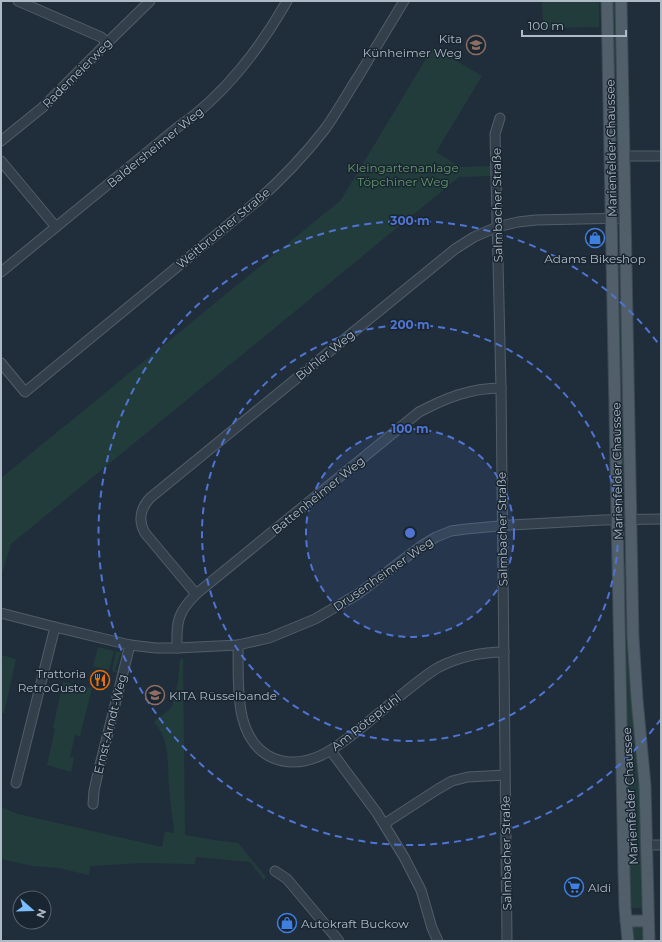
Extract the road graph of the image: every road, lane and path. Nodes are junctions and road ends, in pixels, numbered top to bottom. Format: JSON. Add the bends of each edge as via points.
{"nodes":[{"id":1,"x":18,"y":1,"type":"edge"},
{"id":2,"x":150,"y":1,"type":"edge"},
{"id":3,"x":287,"y":1,"type":"edge"},
{"id":4,"x":404,"y":1,"type":"edge"},
{"id":5,"x":607,"y":1,"type":"edge"},
{"id":6,"x":621,"y":1,"type":"edge"},
{"id":7,"x":107,"y":43,"type":"junction"},
{"id":8,"x":500,"y":118,"type":"dead end"},
{"id":9,"x":1,"y":141,"type":"edge"},
{"id":10,"x":624,"y":156,"type":"junction"},
{"id":11,"x":661,"y":156,"type":"edge"},
{"id":12,"x":1,"y":161,"type":"edge"},
{"id":13,"x":625,"y":218,"type":"junction"},
{"id":14,"x":611,"y":219,"type":"junction"},
{"id":15,"x":497,"y":227,"type":"junction"},
{"id":16,"x":56,"y":228,"type":"junction"},
{"id":17,"x":1,"y":272,"type":"edge"},
{"id":18,"x":1,"y":363,"type":"edge"},
{"id":19,"x":501,"y":388,"type":"junction"},
{"id":20,"x":631,"y":519,"type":"junction"},
{"id":21,"x":661,"y":519,"type":"edge"},
{"id":22,"x":616,"y":520,"type":"junction"},
{"id":23,"x":502,"y":526,"type":"junction"},
{"id":24,"x":196,"y":594,"type":"junction"},
{"id":25,"x":1,"y":613,"type":"edge"},
{"id":26,"x":54,"y":627,"type":"junction"},
{"id":27,"x":130,"y":645,"type":"junction"},
{"id":28,"x":238,"y":645,"type":"junction"},
{"id":29,"x":177,"y":648,"type":"junction"},
{"id":30,"x":504,"y":652,"type":"junction"},
{"id":31,"x":331,"y":751,"type":"junction"},
{"id":32,"x":505,"y":775,"type":"junction"},
{"id":33,"x":16,"y":783,"type":"dead end"},
{"id":34,"x":93,"y":804,"type":"dead end"},
{"id":35,"x":384,"y":824,"type":"junction"},
{"id":36,"x":647,"y":845,"type":"junction"},
{"id":37,"x":661,"y":845,"type":"edge"},
{"id":38,"x":275,"y":871,"type":"dead end"},
{"id":39,"x":648,"y":921,"type":"junction"},
{"id":40,"x":626,"y":922,"type":"junction"},
{"id":41,"x":339,"y":941,"type":"edge"},
{"id":42,"x":438,"y":941,"type":"edge"},
{"id":43,"x":507,"y":941,"type":"edge"},
{"id":44,"x":628,"y":941,"type":"edge"},
{"id":45,"x":649,"y":941,"type":"edge"}],
"edges":[{"from":1,"to":7,"type":"street","via":[[100,37]]},
{"from":2,"to":7,"type":"street","name":"Rademeierweg"},
{"from":3,"to":16,"type":"street","name":"Baldersheimer Weg","via":[[278,18],[242,68],[214,97],[187,122]]},
{"from":4,"to":18,"type":"street","name":"Weitbrucher Straße","via":[[326,127],[274,186],[25,392]]},
{"from":5,"to":14,"type":"main road","name":"Marienfelder Chaussee"},
{"from":6,"to":10,"type":"main road","name":"Marienfelder Chaussee"},
{"from":7,"to":9,"type":"street","name":"Rademeierweg","via":[[43,107]]},
{"from":8,"to":15,"type":"street","name":"Salmbacher Straße","via":[[496,134]]},
{"from":10,"to":11,"type":"street"},
{"from":10,"to":13,"type":"main road","name":"Marienfelder Chaussee"},
{"from":12,"to":16,"type":"street"},
{"from":13,"to":14,"type":"street","name":"Bühler Weg"},
{"from":13,"to":20,"type":"main road","name":"Marienfelder Chaussee"},
{"from":14,"to":15,"type":"street","name":"Bühler Weg","via":[[536,220]]},
{"from":14,"to":22,"type":"main road","name":"Marienfelder Chaussee"},
{"from":15,"to":19,"type":"street","name":"Salmbacher Straße"},
{"from":15,"to":24,"type":"street","name":"Bühler Weg","via":[[455,249],[150,498],[140,517],[141,525]]},
{"from":16,"to":17,"type":"street","name":"Baldersheimer Weg"},
{"from":19,"to":23,"type":"street","name":"Salmbacher Straße"},
{"from":19,"to":24,"type":"street","name":"Battenheimer Weg","via":[[478,390],[446,398],[419,412]]},
{"from":20,"to":21,"type":"street","name":"Drusenheimer Weg"},
{"from":20,"to":22,"type":"street","name":"Drusenheimer Weg"},
{"from":20,"to":36,"type":"main road","name":"Marienfelder Chaussee","via":[[634,644],[644,764]]},
{"from":22,"to":23,"type":"street","name":"Drusenheimer Weg"},
{"from":22,"to":40,"type":"main road","name":"Marienfelder Chaussee"},
{"from":23,"to":28,"type":"street","name":"Drusenheimer Weg","via":[[466,528],[436,537],[358,594],[315,619],[269,638]]},
{"from":23,"to":30,"type":"street","name":"Salmbacher Straße"},
{"from":24,"to":29,"type":"street","name":"Battenheimer Weg","via":[[180,614]]},
{"from":25,"to":26,"type":"street","name":"Drusenheimer Weg"},
{"from":26,"to":27,"type":"street","name":"Drusenheimer Weg"},
{"from":26,"to":33,"type":"street"},
{"from":27,"to":29,"type":"street","name":"Drusenheimer Weg"},
{"from":27,"to":34,"type":"street","name":"Ernst-Arndt-Weg","via":[[97,777]]},
{"from":28,"to":29,"type":"street","name":"Drusenheimer Weg"},
{"from":28,"to":31,"type":"street","name":"Am Rötepfuhl","via":[[240,707],[246,727],[257,746],[272,757],[290,762],[303,762]]},
{"from":30,"to":31,"type":"street","name":"Am Rötepfuhl","via":[[476,654],[439,667]]},
{"from":30,"to":32,"type":"street","name":"Salmbacher Straße"},
{"from":31,"to":35,"type":"street"},
{"from":32,"to":35,"type":"street","via":[[468,777],[452,781]]},
{"from":32,"to":43,"type":"street","name":"Salmbacher Straße"},
{"from":35,"to":42,"type":"street","via":[[418,885]]},
{"from":36,"to":37,"type":"street"},
{"from":36,"to":39,"type":"main road","name":"Marienfelder Chaussee"},
{"from":38,"to":41,"type":"street","via":[[287,879]]},
{"from":39,"to":40,"type":"main road"},
{"from":39,"to":45,"type":"main road","name":"Marienfelder Chaussee"},
{"from":40,"to":44,"type":"main road","name":"Marienfelder Chaussee"}]}
